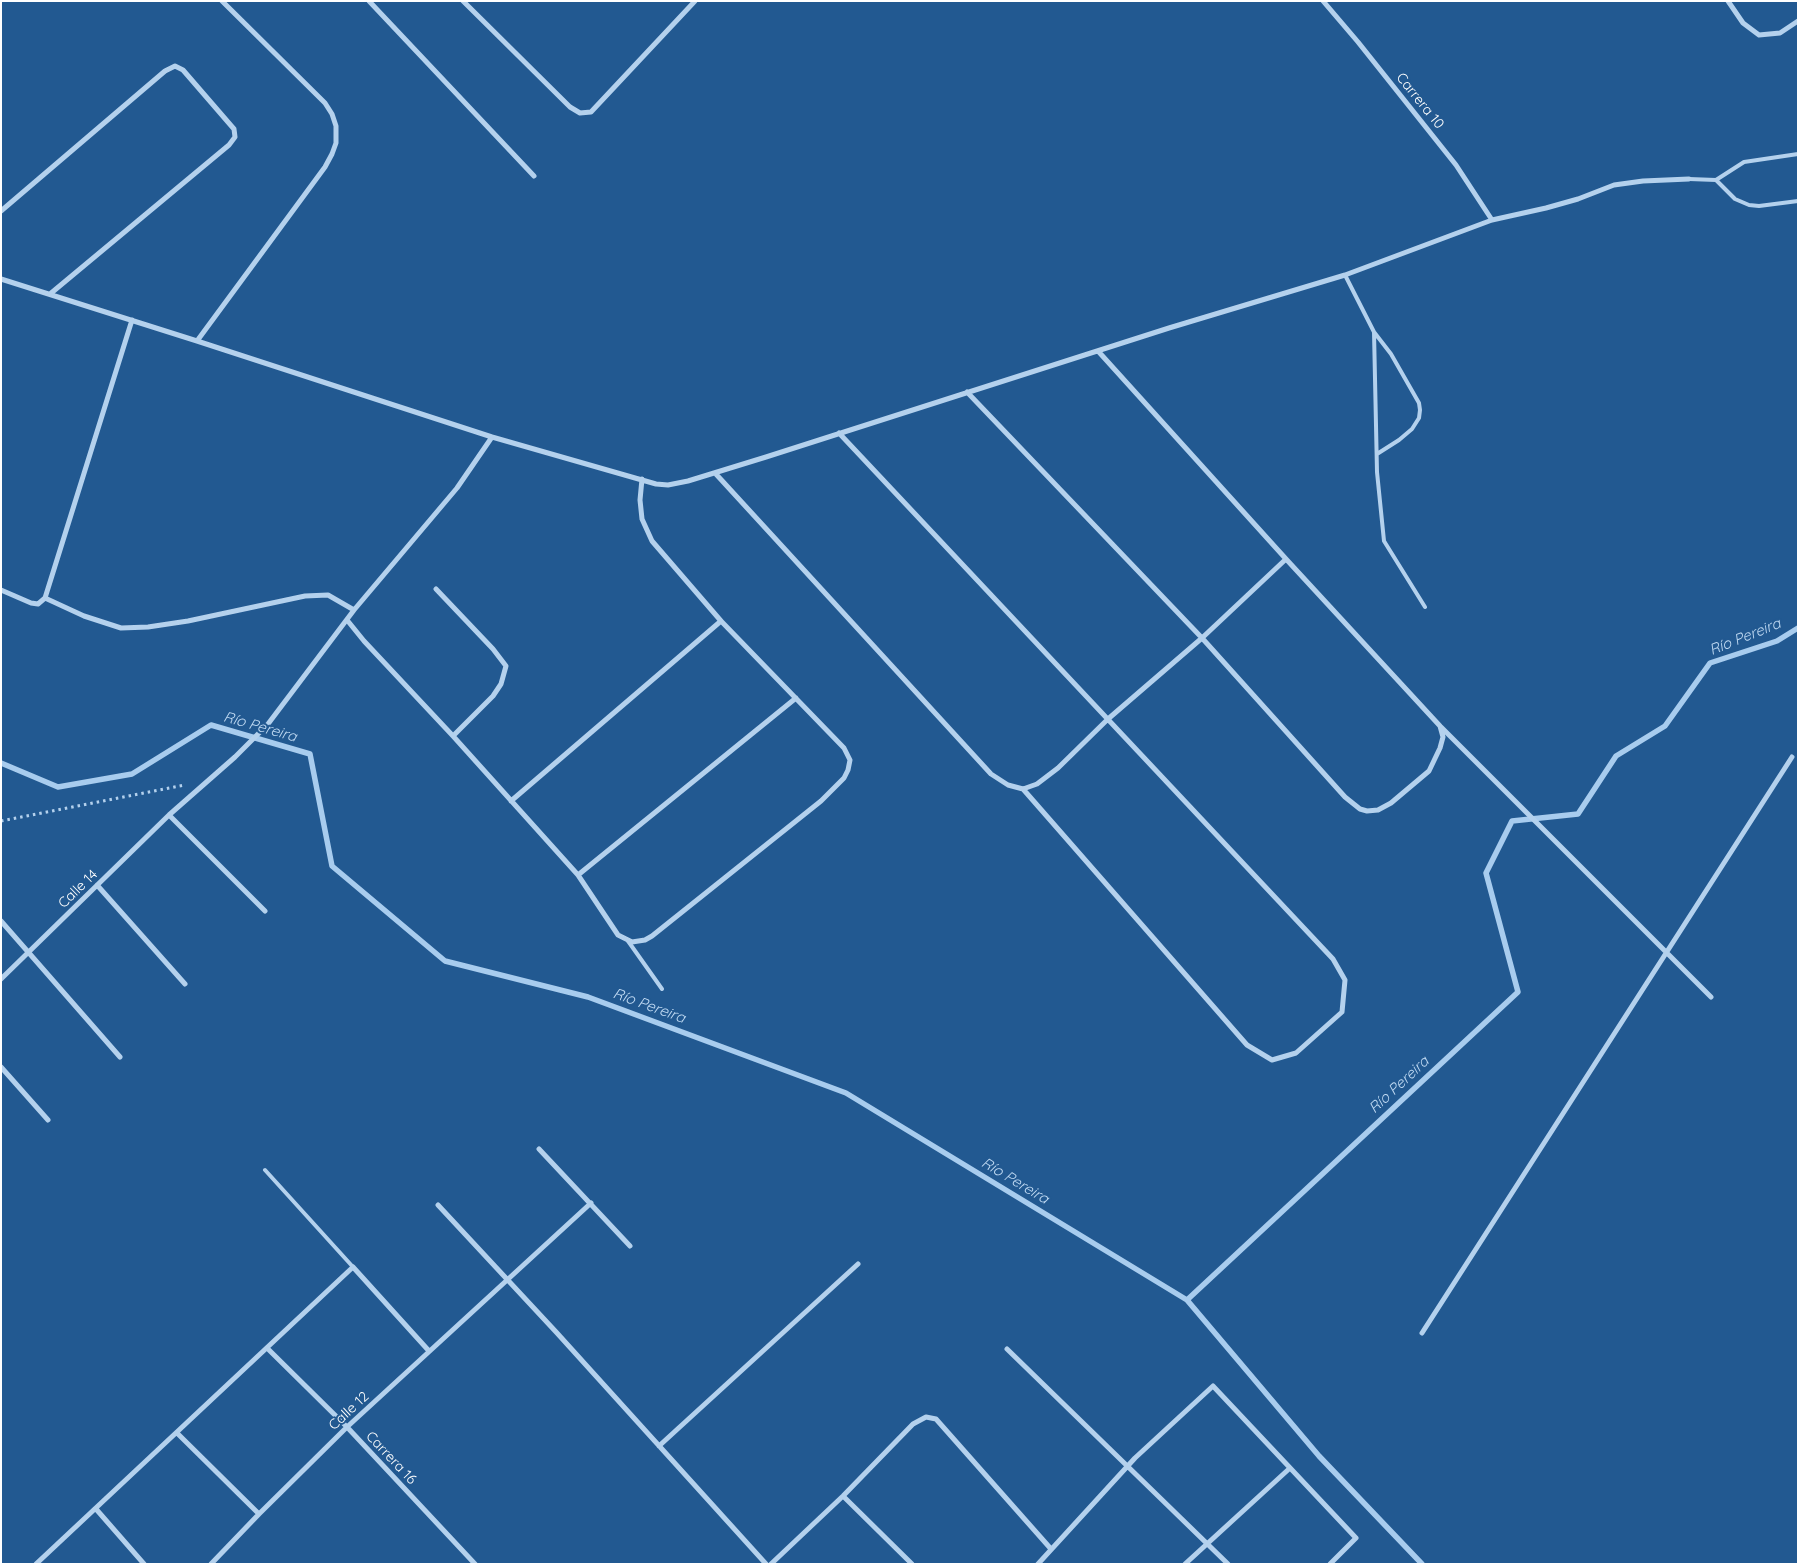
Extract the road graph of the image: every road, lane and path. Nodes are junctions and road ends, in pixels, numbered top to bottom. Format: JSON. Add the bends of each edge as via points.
{"nodes":[{"id":1,"x":222,"y":1,"type":"edge"},
{"id":2,"x":369,"y":1,"type":"edge"},
{"id":3,"x":463,"y":1,"type":"edge"},
{"id":4,"x":695,"y":1,"type":"edge"},
{"id":5,"x":1323,"y":1,"type":"edge"},
{"id":6,"x":1728,"y":1,"type":"edge"},
{"id":7,"x":1798,"y":21,"type":"edge"},
{"id":8,"x":1798,"y":154,"type":"edge"},
{"id":9,"x":534,"y":176,"type":"dead end"},
{"id":10,"x":1688,"y":179,"type":"joint"},
{"id":11,"x":1716,"y":180,"type":"junction"},
{"id":12,"x":1798,"y":201,"type":"edge"},
{"id":13,"x":1,"y":211,"type":"edge"},
{"id":14,"x":1492,"y":220,"type":"junction"},
{"id":15,"x":1345,"y":275,"type":"junction"},
{"id":16,"x":1,"y":280,"type":"edge"},
{"id":17,"x":50,"y":294,"type":"junction"},
{"id":18,"x":132,"y":320,"type":"junction"},
{"id":19,"x":1374,"y":332,"type":"junction"},
{"id":20,"x":197,"y":341,"type":"junction"},
{"id":21,"x":1098,"y":351,"type":"junction"},
{"id":22,"x":967,"y":392,"type":"junction"},
{"id":23,"x":839,"y":433,"type":"junction"},
{"id":24,"x":492,"y":438,"type":"junction"},
{"id":25,"x":1377,"y":454,"type":"junction"},
{"id":26,"x":715,"y":473,"type":"junction"},
{"id":27,"x":642,"y":479,"type":"junction"},
{"id":28,"x":1286,"y":559,"type":"junction"},
{"id":29,"x":436,"y":589,"type":"dead end"},
{"id":30,"x":1,"y":590,"type":"edge"},
{"id":31,"x":45,"y":598,"type":"junction"},
{"id":32,"x":1424,"y":607,"type":"dead end"},
{"id":33,"x":354,"y":610,"type":"junction"},
{"id":34,"x":346,"y":620,"type":"junction"},
{"id":35,"x":721,"y":621,"type":"junction"},
{"id":36,"x":1202,"y":638,"type":"junction"},
{"id":37,"x":796,"y":698,"type":"junction"},
{"id":38,"x":1108,"y":719,"type":"junction"},
{"id":39,"x":1440,"y":726,"type":"junction"},
{"id":40,"x":453,"y":736,"type":"junction"},
{"id":41,"x":1792,"y":757,"type":"dead end"},
{"id":42,"x":208,"y":781,"type":"junction"},
{"id":43,"x":1023,"y":789,"type":"junction"},
{"id":44,"x":511,"y":801,"type":"junction"},
{"id":45,"x":170,"y":815,"type":"junction"},
{"id":46,"x":1,"y":821,"type":"edge"},
{"id":47,"x":578,"y":875,"type":"junction"},
{"id":48,"x":97,"y":885,"type":"junction"},
{"id":49,"x":265,"y":911,"type":"dead end"},
{"id":50,"x":1,"y":920,"type":"edge"},
{"id":51,"x":628,"y":941,"type":"junction"},
{"id":52,"x":29,"y":952,"type":"junction"},
{"id":53,"x":1667,"y":953,"type":"junction"},
{"id":54,"x":1,"y":979,"type":"edge"},
{"id":55,"x":185,"y":984,"type":"dead end"},
{"id":56,"x":662,"y":989,"type":"dead end"},
{"id":57,"x":1711,"y":997,"type":"dead end"},
{"id":58,"x":120,"y":1057,"type":"dead end"},
{"id":59,"x":1,"y":1067,"type":"edge"},
{"id":60,"x":48,"y":1120,"type":"dead end"},
{"id":61,"x":539,"y":1149,"type":"dead end"},
{"id":62,"x":265,"y":1170,"type":"dead end"},
{"id":63,"x":591,"y":1203,"type":"junction"},
{"id":64,"x":438,"y":1206,"type":"dead end"},
{"id":65,"x":630,"y":1246,"type":"dead end"},
{"id":66,"x":858,"y":1264,"type":"dead end"},
{"id":67,"x":353,"y":1268,"type":"junction"},
{"id":68,"x":507,"y":1279,"type":"junction"},
{"id":69,"x":1422,"y":1333,"type":"dead end"},
{"id":70,"x":267,"y":1348,"type":"junction"},
{"id":71,"x":1007,"y":1349,"type":"dead end"},
{"id":72,"x":429,"y":1351,"type":"junction"},
{"id":73,"x":348,"y":1427,"type":"junction"},
{"id":74,"x":177,"y":1433,"type":"junction"},
{"id":75,"x":659,"y":1446,"type":"junction"},
{"id":76,"x":1128,"y":1466,"type":"junction"},
{"id":77,"x":1290,"y":1468,"type":"junction"},
{"id":78,"x":843,"y":1496,"type":"junction"},
{"id":79,"x":96,"y":1509,"type":"junction"},
{"id":80,"x":259,"y":1514,"type":"junction"},
{"id":81,"x":1207,"y":1543,"type":"junction"},
{"id":82,"x":1051,"y":1549,"type":"junction"},
{"id":83,"x":36,"y":1564,"type":"edge"},
{"id":84,"x":144,"y":1564,"type":"edge"},
{"id":85,"x":211,"y":1564,"type":"edge"},
{"id":86,"x":475,"y":1564,"type":"edge"},
{"id":87,"x":766,"y":1564,"type":"edge"},
{"id":88,"x":771,"y":1564,"type":"edge"},
{"id":89,"x":912,"y":1564,"type":"edge"},
{"id":90,"x":1038,"y":1564,"type":"edge"},
{"id":91,"x":1184,"y":1564,"type":"edge"},
{"id":92,"x":1228,"y":1564,"type":"edge"},
{"id":93,"x":1330,"y":1564,"type":"edge"}],
"edges":[{"from":1,"to":20,"type":"street","via":[[325,103],[336,126],[336,143],[325,167]]},
{"from":2,"to":9,"type":"street"},
{"from":3,"to":4,"type":"street","via":[[570,107],[580,113],[591,112]]},
{"from":5,"to":14,"type":"street","name":"Carrera 10","via":[[1456,165]]},
{"from":6,"to":7,"type":"street","via":[[1743,23],[1759,35],[1780,33]]},
{"from":8,"to":11,"type":"lane","via":[[1744,162]]},
{"from":10,"to":11,"type":"lane"},
{"from":10,"to":14,"type":"street","via":[[1614,185],[1578,199]]},
{"from":11,"to":12,"type":"lane","via":[[1735,199],[1749,205]]},
{"from":13,"to":17,"type":"street","via":[[165,71],[175,66],[184,70],[234,129],[235,137],[229,145]]},
{"from":14,"to":15,"type":"street"},
{"from":15,"to":19,"type":"lane"},
{"from":15,"to":21,"type":"street"},
{"from":16,"to":17,"type":"street"},
{"from":17,"to":18,"type":"street"},
{"from":18,"to":20,"type":"street"},
{"from":18,"to":31,"type":"street"},
{"from":19,"to":25,"type":"lane"},
{"from":19,"to":25,"type":"lane","via":[[1420,403],[1419,418],[1412,430]]},
{"from":20,"to":24,"type":"street"},
{"from":21,"to":22,"type":"street"},
{"from":21,"to":28,"type":"street"},
{"from":22,"to":23,"type":"street"},
{"from":22,"to":36,"type":"street"},
{"from":23,"to":26,"type":"street"},
{"from":23,"to":38,"type":"street"},
{"from":24,"to":27,"type":"street"},
{"from":24,"to":33,"type":"street","name":"Calle 14","via":[[457,488]]},
{"from":25,"to":32,"type":"lane","via":[[1384,541]]},
{"from":26,"to":27,"type":"street","via":[[668,485]]},
{"from":26,"to":43,"type":"street","via":[[991,774],[1008,785]]},
{"from":27,"to":35,"type":"street","via":[[642,519],[652,541]]},
{"from":28,"to":36,"type":"street"},
{"from":28,"to":39,"type":"street"},
{"from":29,"to":40,"type":"street","via":[[506,666],[501,684],[493,696]]},
{"from":30,"to":31,"type":"street","via":[[31,603],[38,604]]},
{"from":31,"to":33,"type":"street","via":[[121,628],[188,621],[305,596],[328,595]]},
{"from":33,"to":34,"type":"street","name":"Calle 14"},
{"from":34,"to":40,"type":"street"},
{"from":34,"to":42,"type":"street","name":"Calle 14","via":[[268,724]]},
{"from":35,"to":37,"type":"street"},
{"from":35,"to":44,"type":"street"},
{"from":36,"to":38,"type":"street"},
{"from":36,"to":39,"type":"street","via":[[1338,789],[1360,809],[1378,810],[1391,803],[1428,770],[1443,737]]},
{"from":37,"to":47,"type":"street"},
{"from":37,"to":51,"type":"street","via":[[848,754],[850,765],[844,778],[821,801],[652,936],[638,942]]},
{"from":38,"to":43,"type":"street","via":[[1058,768],[1037,784]]},
{"from":38,"to":43,"type":"street","via":[[1333,959],[1345,980],[1342,1012],[1296,1053],[1272,1060],[1246,1045]]},
{"from":39,"to":53,"type":"street"},
{"from":40,"to":44,"type":"street"},
{"from":41,"to":53,"type":"street"},
{"from":42,"to":45,"type":"street","name":"Calle 14"},
{"from":42,"to":46,"type":"path"},
{"from":44,"to":47,"type":"street"},
{"from":45,"to":48,"type":"street","name":"Calle 14"},
{"from":45,"to":49,"type":"street"},
{"from":47,"to":51,"type":"street","via":[[618,935]]},
{"from":48,"to":52,"type":"street","name":"Calle 14"},
{"from":48,"to":55,"type":"street"},
{"from":50,"to":52,"type":"street"},
{"from":51,"to":56,"type":"lane"},
{"from":52,"to":54,"type":"street","name":"Calle 14"},
{"from":52,"to":58,"type":"street"},
{"from":53,"to":57,"type":"street"},
{"from":53,"to":69,"type":"street"},
{"from":59,"to":60,"type":"street"},
{"from":61,"to":63,"type":"street"},
{"from":62,"to":67,"type":"lane"},
{"from":63,"to":65,"type":"street"},
{"from":63,"to":68,"type":"street","name":"Calle 12"},
{"from":64,"to":68,"type":"street"},
{"from":66,"to":75,"type":"street"},
{"from":67,"to":70,"type":"street"},
{"from":67,"to":72,"type":"street"},
{"from":68,"to":72,"type":"street","name":"Calle 12"},
{"from":68,"to":75,"type":"street"},
{"from":70,"to":73,"type":"street","name":"Carrera 16"},
{"from":70,"to":74,"type":"street"},
{"from":71,"to":76,"type":"street"},
{"from":72,"to":73,"type":"street","name":"Calle 12"},
{"from":73,"to":80,"type":"street","name":"Calle 12"},
{"from":73,"to":86,"type":"street","name":"Carrera 16"},
{"from":74,"to":79,"type":"street"},
{"from":74,"to":80,"type":"street"},
{"from":75,"to":87,"type":"street"},
{"from":76,"to":77,"type":"street","via":[[1213,1386]]},
{"from":76,"to":81,"type":"street"},
{"from":76,"to":82,"type":"street"},
{"from":77,"to":81,"type":"street"},
{"from":77,"to":93,"type":"street","via":[[1356,1538]]},
{"from":78,"to":82,"type":"street","via":[[914,1424],[926,1417],[936,1419]]},
{"from":78,"to":88,"type":"street"},
{"from":78,"to":89,"type":"street"},
{"from":79,"to":83,"type":"street"},
{"from":79,"to":84,"type":"street"},
{"from":80,"to":85,"type":"street","name":"Calle 12"},
{"from":81,"to":91,"type":"street"},
{"from":81,"to":92,"type":"street"},
{"from":82,"to":90,"type":"street"}]}
